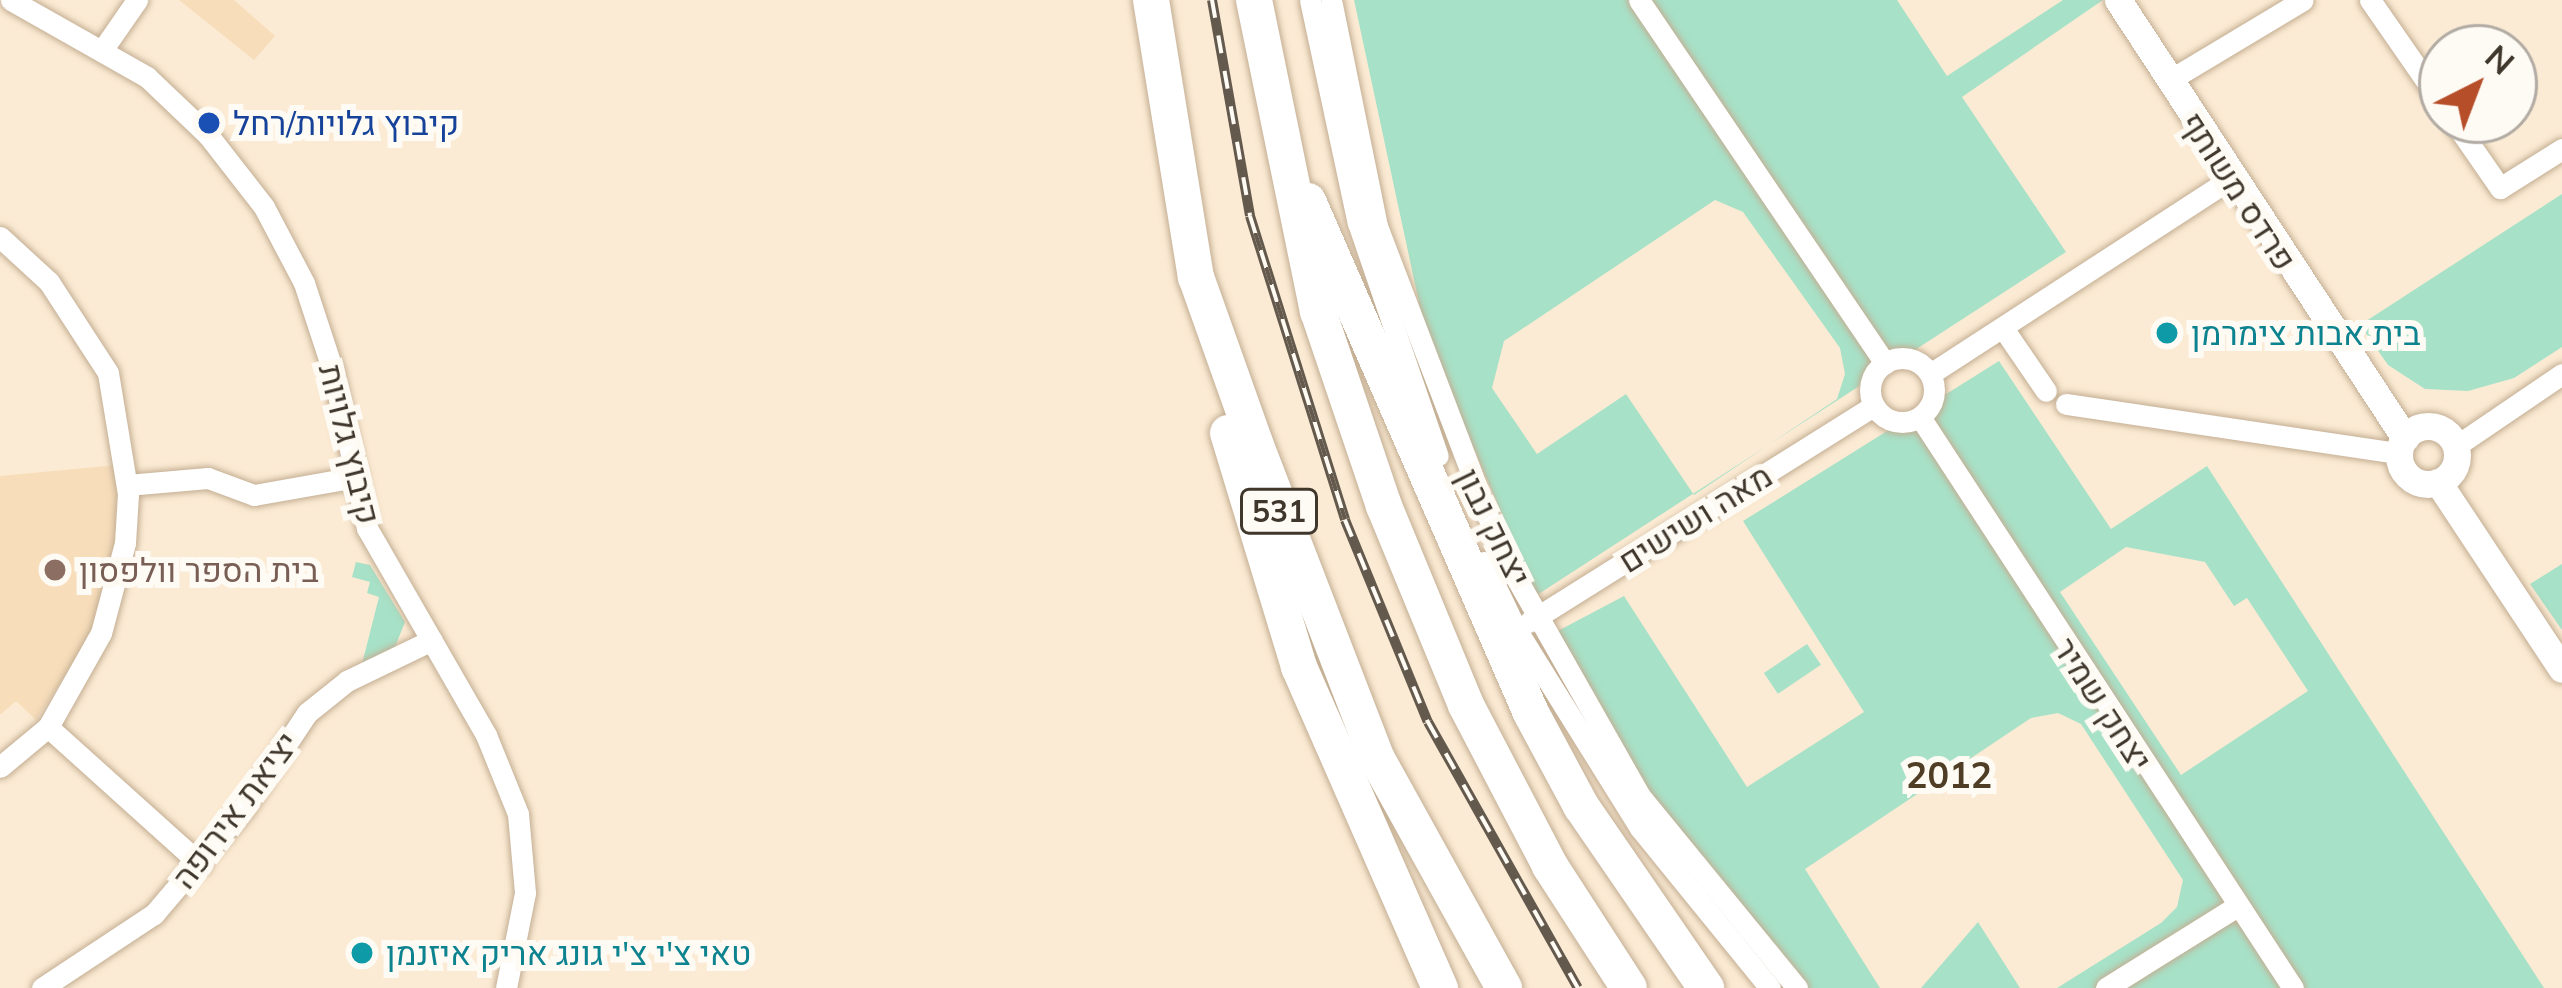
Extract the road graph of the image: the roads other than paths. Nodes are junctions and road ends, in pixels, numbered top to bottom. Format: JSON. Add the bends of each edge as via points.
{"nodes":[{"id":1,"x":11,"y":0,"type":"edge"},
{"id":2,"x":137,"y":0,"type":"edge"},
{"id":3,"x":1151,"y":0,"type":"edge"},
{"id":4,"x":1253,"y":0,"type":"edge"},
{"id":5,"x":1310,"y":0,"type":"edge"},
{"id":6,"x":1331,"y":0,"type":"edge"},
{"id":7,"x":1639,"y":0,"type":"edge"},
{"id":8,"x":2118,"y":0,"type":"edge"},
{"id":9,"x":2303,"y":0,"type":"edge"},
{"id":10,"x":2370,"y":0,"type":"edge"},
{"id":11,"x":103,"y":49,"type":"junction"},
{"id":12,"x":2418,"y":69,"type":"edge"},
{"id":13,"x":2168,"y":81,"type":"junction"},
{"id":14,"x":1273,"y":119,"type":"junction"},
{"id":15,"x":2470,"y":144,"type":"edge"},
{"id":16,"x":2562,"y":149,"type":"edge"},
{"id":17,"x":2230,"y":179,"type":"junction"},
{"id":18,"x":0,"y":237,"type":"edge"},
{"id":19,"x":1196,"y":277,"type":"junction"},
{"id":20,"x":2002,"y":328,"type":"junction"},
{"id":21,"x":1885,"y":363,"type":"junction"},
{"id":22,"x":1930,"y":374,"type":"junction"},
{"id":23,"x":2562,"y":374,"type":"edge"},
{"id":24,"x":2046,"y":391,"type":"dead end"},
{"id":25,"x":2066,"y":404,"type":"dead end"},
{"id":26,"x":1874,"y":406,"type":"junction"},
{"id":27,"x":1920,"y":416,"type":"junction"},
{"id":28,"x":2402,"y":446,"type":"junction"},
{"id":29,"x":2456,"y":446,"type":"junction"},
{"id":30,"x":356,"y":477,"type":"junction"},
{"id":31,"x":2438,"y":482,"type":"junction"},
{"id":32,"x":127,"y":485,"type":"junction"},
{"id":33,"x":1538,"y":616,"type":"junction"},
{"id":34,"x":1516,"y":629,"type":"junction"},
{"id":35,"x":432,"y":640,"type":"junction"},
{"id":36,"x":2562,"y":670,"type":"edge"},
{"id":37,"x":48,"y":727,"type":"junction"},
{"id":38,"x":0,"y":767,"type":"edge"},
{"id":39,"x":200,"y":864,"type":"junction"},
{"id":40,"x":2234,"y":908,"type":"junction"},
{"id":41,"x":42,"y":988,"type":"edge"},
{"id":42,"x":506,"y":988,"type":"edge"},
{"id":43,"x":1440,"y":988,"type":"edge"},
{"id":44,"x":1504,"y":988,"type":"edge"},
{"id":45,"x":1628,"y":988,"type":"edge"},
{"id":46,"x":1706,"y":988,"type":"edge"},
{"id":47,"x":1770,"y":988,"type":"edge"},
{"id":48,"x":1797,"y":988,"type":"edge"},
{"id":49,"x":2106,"y":988,"type":"edge"},
{"id":50,"x":2293,"y":988,"type":"edge"}],
"edges":[{"from":1,"to":11,"type":"street","name":"קיבוץ גלויות"},
{"from":2,"to":11,"type":"street"},
{"from":3,"to":19,"type":"highway","number":"531"},
{"from":4,"to":14,"type":"highway"},
{"from":5,"to":34,"type":"street","name":"יצחק נבון","via":[[1358,223],[1402,358]]},
{"from":6,"to":33,"type":"street","name":"יצחק נבון","via":[[1356,138],[1406,314],[1472,487]]},
{"from":7,"to":21,"type":"street"},
{"from":8,"to":13,"type":"street","name":"פרדס משותף"},
{"from":9,"to":13,"type":"street"},
{"from":10,"to":12,"type":"street"},
{"from":11,"to":30,"type":"street","name":"קיבוץ גלויות","via":[[147,76],[208,135],[264,207],[304,283]]},
{"from":13,"to":17,"type":"street","name":"פרדס משותף"},
{"from":14,"to":45,"type":"highway","via":[[1318,311],[1425,608],[1539,845]]},
{"from":14,"to":46,"type":"highway","via":[[1531,713],[1581,806]]},
{"from":15,"to":16,"type":"street","via":[[2500,188]]},
{"from":17,"to":20,"type":"street"},
{"from":17,"to":28,"type":"street","name":"פרדס משותף"},
{"from":18,"to":32,"type":"street","via":[[49,282],[108,373]]},
{"from":19,"to":43,"type":"highway","via":[[1269,582]]},
{"from":19,"to":44,"type":"highway","number":"531","via":[[1338,670],[1451,900]]},
{"from":20,"to":22,"type":"street"},
{"from":20,"to":24,"type":"street"},
{"from":21,"to":22,"type":"street","via":[[1907,358]]},
{"from":21,"to":26,"type":"street","via":[[1872,379]]},
{"from":22,"to":27,"type":"street","via":[[1932,402]]},
{"from":23,"to":29,"type":"street"},
{"from":25,"to":28,"type":"street"},
{"from":26,"to":27,"type":"street","via":[[1897,422]]},
{"from":26,"to":33,"type":"street","name":"מאה ושישים"},
{"from":27,"to":40,"type":"street","name":"יצחק שמיר"},
{"from":28,"to":29,"type":"street","via":[[2428,426]]},
{"from":28,"to":31,"type":"street","via":[[2408,476]]},
{"from":29,"to":31,"type":"street","via":[[2456,464]]},
{"from":30,"to":32,"type":"street","via":[[254,495],[208,478]]},
{"from":30,"to":35,"type":"street","name":"קיבוץ גלויות","via":[[367,528]]},
{"from":31,"to":36,"type":"street"},
{"from":32,"to":37,"type":"street","via":[[125,543],[101,633]]},
{"from":33,"to":34,"type":"street","name":"מאה ושישים"},
{"from":33,"to":48,"type":"street","name":"יצחק נבון","via":[[1640,796]]},
{"from":34,"to":47,"type":"street","name":"יצחק נבון","via":[[1640,828]]},
{"from":35,"to":39,"type":"street","name":"יציאת אירופה","via":[[347,681],[307,713]]},
{"from":35,"to":42,"type":"street","name":"קיבוץ גלויות","via":[[486,735],[518,814],[525,893]]},
{"from":37,"to":38,"type":"street"},
{"from":37,"to":39,"type":"street"},
{"from":39,"to":41,"type":"street","name":"יציאת אירופה","via":[[154,914]]},
{"from":40,"to":49,"type":"street"},
{"from":40,"to":50,"type":"street","name":"יצחק שמיר"}]}
